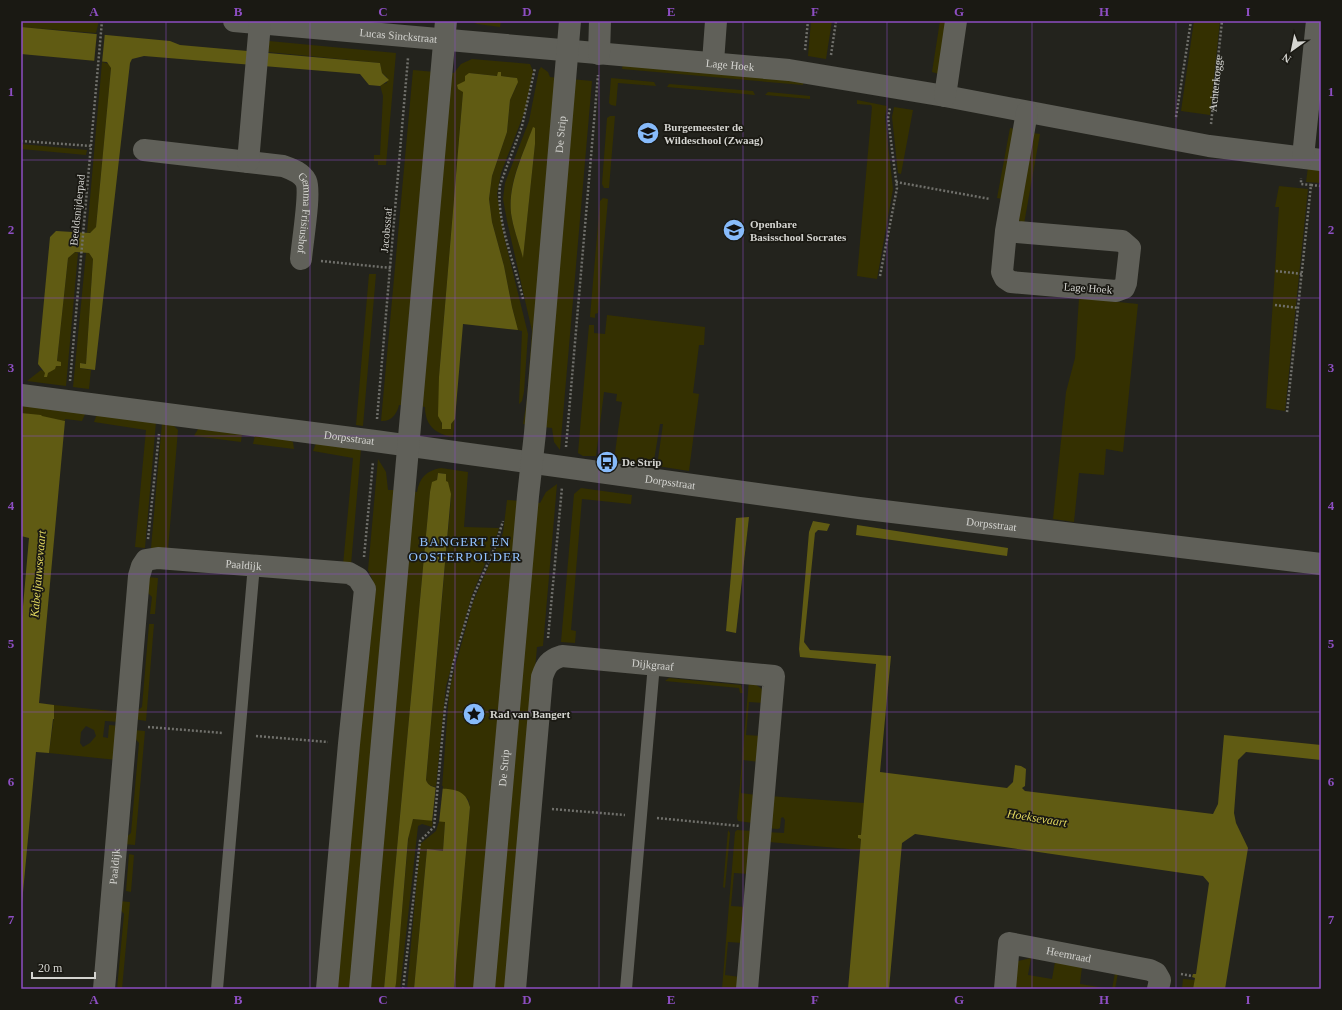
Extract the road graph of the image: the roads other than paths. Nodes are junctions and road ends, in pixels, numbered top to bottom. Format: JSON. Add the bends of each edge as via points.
{"nodes":[{"id":1,"x":234,"y":21,"type":"edge"},
{"id":2,"x":570,"y":21,"type":"edge"},
{"id":3,"x":600,"y":21,"type":"edge"},
{"id":4,"x":716,"y":21,"type":"edge"},
{"id":5,"x":956,"y":21,"type":"edge"},
{"id":6,"x":1317,"y":21,"type":"edge"},
{"id":7,"x":445,"y":30,"type":"edge"},
{"id":8,"x":260,"y":32,"type":"junction"},
{"id":9,"x":1318,"y":44,"type":"edge"},
{"id":10,"x":567,"y":51,"type":"junction"},
{"id":11,"x":600,"y":54,"type":"junction"},
{"id":12,"x":713,"y":62,"type":"junction"},
{"id":13,"x":945,"y":96,"type":"junction"},
{"id":14,"x":1027,"y":112,"type":"junction"},
{"id":15,"x":144,"y":150,"type":"dead end"},
{"id":16,"x":1312,"y":159,"type":"edge"},
{"id":17,"x":248,"y":162,"type":"junction"},
{"id":18,"x":1006,"y":231,"type":"junction"},
{"id":19,"x":301,"y":259,"type":"road end"},
{"id":20,"x":21,"y":395,"type":"edge"},
{"id":21,"x":408,"y":446,"type":"junction"},
{"id":22,"x":532,"y":463,"type":"junction"},
{"id":23,"x":1321,"y":564,"type":"edge"},
{"id":24,"x":254,"y":565,"type":"junction"},
{"id":25,"x":654,"y":664,"type":"junction"},
{"id":26,"x":104,"y":989,"type":"edge"},
{"id":27,"x":217,"y":989,"type":"edge"},
{"id":28,"x":327,"y":989,"type":"edge"},
{"id":29,"x":360,"y":989,"type":"edge"},
{"id":30,"x":484,"y":989,"type":"edge"},
{"id":31,"x":515,"y":989,"type":"edge"},
{"id":32,"x":626,"y":989,"type":"edge"},
{"id":33,"x":747,"y":989,"type":"edge"},
{"id":34,"x":1005,"y":989,"type":"edge"},
{"id":35,"x":1158,"y":989,"type":"edge"}],
"edges":[{"from":1,"to":8,"type":"street","name":"Lucas Sinckstraat"},
{"from":2,"to":10,"type":"street","name":"De Strip"},
{"from":3,"to":11,"type":"street"},
{"from":4,"to":12,"type":"street"},
{"from":5,"to":13,"type":"street"},
{"from":6,"to":9,"type":"street"},
{"from":7,"to":8,"type":"street","name":"Lucas Sinckstraat","via":[[410,37]]},
{"from":7,"to":10,"type":"street","name":"Lucas Sinckstraat"},
{"from":7,"to":21,"type":"street"},
{"from":8,"to":17,"type":"street"},
{"from":9,"to":16,"type":"street"},
{"from":10,"to":11,"type":"street","name":"Lage Hoek"},
{"from":10,"to":22,"type":"street","name":"De Strip"},
{"from":11,"to":12,"type":"street","name":"Lage Hoek"},
{"from":12,"to":13,"type":"street","name":"Lage Hoek","via":[[789,70]]},
{"from":13,"to":14,"type":"street","name":"Lage Hoek"},
{"from":14,"to":16,"type":"street","name":"Lage Hoek","via":[[1209,146]]},
{"from":14,"to":18,"type":"street","name":"Lage Hoek"},
{"from":15,"to":17,"type":"street","name":"Gemma Frisiushof"},
{"from":17,"to":19,"type":"street","name":"Gemma Frisiushof","via":[[282,166],[299,173],[306,182]]},
{"from":18,"to":18,"type":"street","name":"Lage Hoek","via":[[1002,272],[1011,282],[1116,291],[1124,288],[1130,248],[1122,241]]},
{"from":20,"to":21,"type":"street","name":"Dorpsstraat"},
{"from":21,"to":22,"type":"street","name":"Dorpsstraat"},
{"from":21,"to":29,"type":"street"},
{"from":22,"to":23,"type":"street","name":"Dorpsstraat","via":[[858,508]]},
{"from":22,"to":30,"type":"street","name":"De Strip"},
{"from":24,"to":26,"type":"street","name":"Paaldijk","via":[[158,558],[146,560],[142,566],[139,576]]},
{"from":24,"to":27,"type":"lane"},
{"from":24,"to":28,"type":"street","name":"Paaldijk","via":[[349,573],[358,578],[365,588]]},
{"from":25,"to":31,"type":"street","name":"Dijkgraaf","via":[[562,656],[546,665],[542,678]]},
{"from":25,"to":32,"type":"lane"},
{"from":25,"to":33,"type":"street","name":"Dijkgraaf","via":[[774,676]]},
{"from":34,"to":35,"type":"street","name":"Heemraad","via":[[1009,943],[1150,970],[1156,973],[1160,980]]}]}
